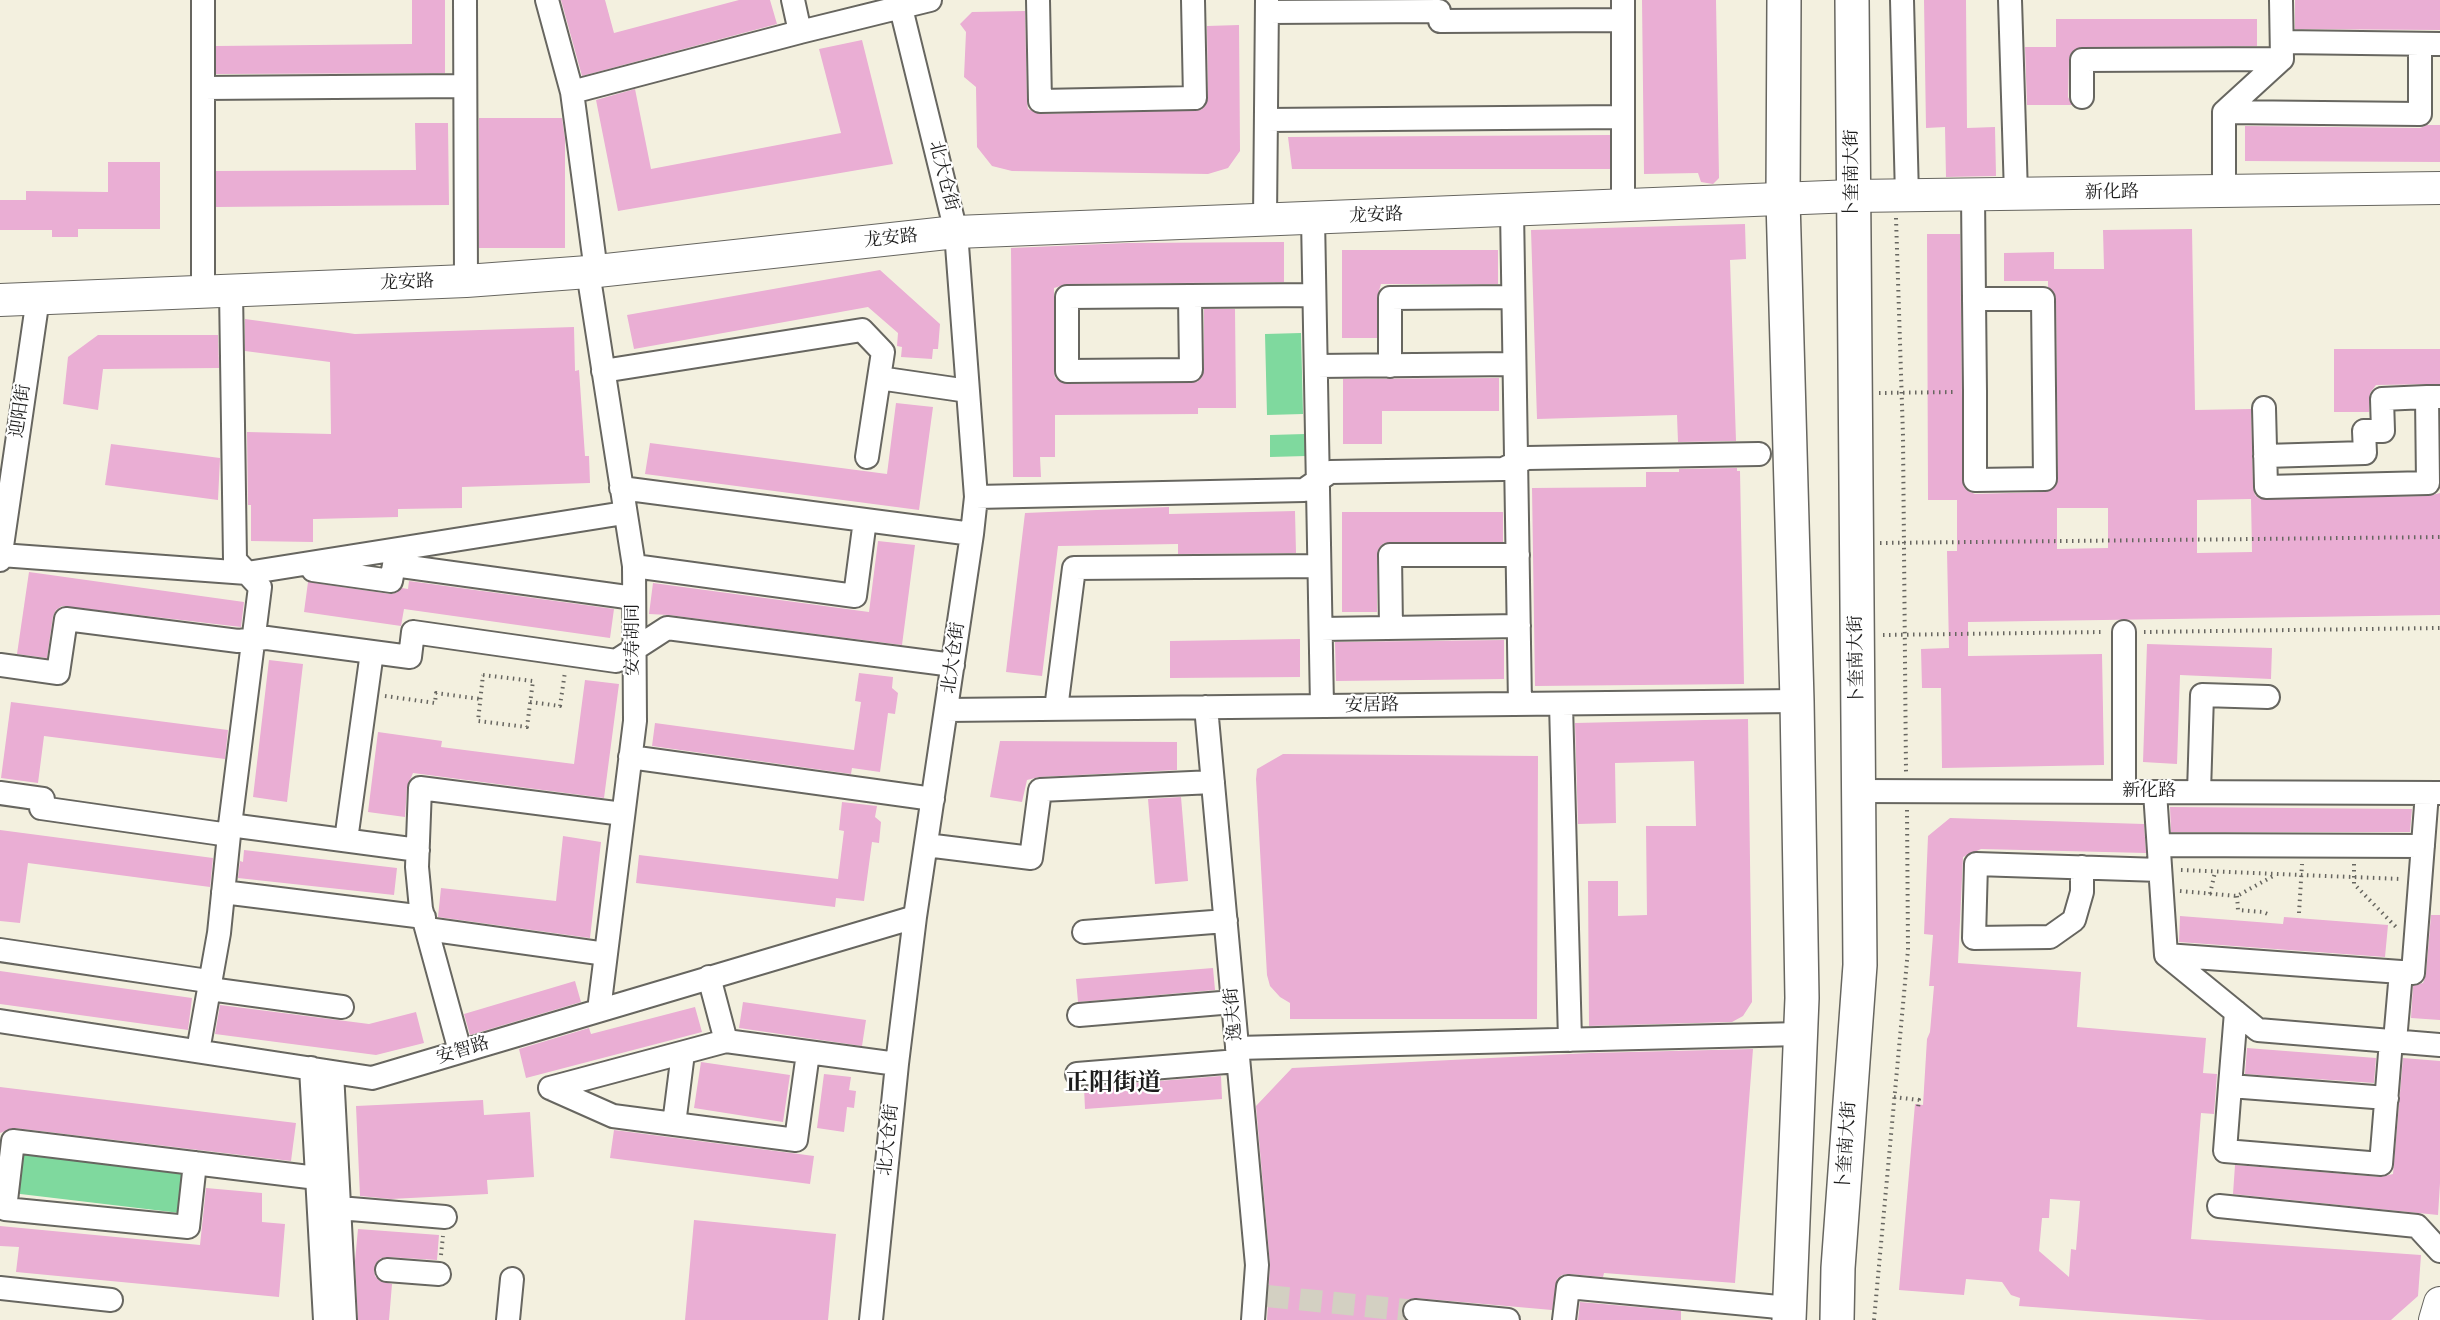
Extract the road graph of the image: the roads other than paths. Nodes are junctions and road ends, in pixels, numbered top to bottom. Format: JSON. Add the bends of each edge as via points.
{"nodes":[{"id":1,"x":203,"y":0,"type":"edge"},
{"id":2,"x":465,"y":0,"type":"edge"},
{"id":3,"x":547,"y":0,"type":"edge"},
{"id":4,"x":793,"y":0,"type":"edge"},
{"id":5,"x":930,"y":0,"type":"edge"},
{"id":6,"x":1038,"y":0,"type":"edge"},
{"id":7,"x":1192,"y":0,"type":"edge"},
{"id":8,"x":1784,"y":0,"type":"edge"},
{"id":9,"x":1852,"y":0,"type":"edge"},
{"id":10,"x":1902,"y":0,"type":"edge"},
{"id":11,"x":2010,"y":0,"type":"edge"},
{"id":12,"x":2281,"y":0,"type":"edge"},
{"id":13,"x":900,"y":3,"type":"edge"},
{"id":14,"x":1267,"y":6,"type":"edge"},
{"id":15,"x":1621,"y":10,"type":"edge"},
{"id":16,"x":800,"y":32,"type":"junction"},
{"id":17,"x":2430,"y":44,"type":"edge"},
{"id":18,"x":2282,"y":51,"type":"junction"},
{"id":19,"x":465,"y":86,"type":"junction"},
{"id":20,"x":203,"y":88,"type":"junction"},
{"id":21,"x":572,"y":92,"type":"junction"},
{"id":22,"x":2082,"y":97,"type":"dead end"},
{"id":23,"x":2224,"y":112,"type":"junction"},
{"id":24,"x":1623,"y":117,"type":"junction"},
{"id":25,"x":1266,"y":120,"type":"junction"},
{"id":26,"x":2440,"y":188,"type":"edge"},
{"id":27,"x":2224,"y":192,"type":"junction"},
{"id":28,"x":2016,"y":194,"type":"junction"},
{"id":29,"x":1972,"y":195,"type":"junction"},
{"id":30,"x":1853,"y":196,"type":"junction"},
{"id":31,"x":1901,"y":196,"type":"junction"},
{"id":32,"x":1783,"y":200,"type":"junction"},
{"id":33,"x":1623,"y":206,"type":"junction"},
{"id":34,"x":1512,"y":210,"type":"junction"},
{"id":35,"x":1312,"y":218,"type":"junction"},
{"id":36,"x":1265,"y":220,"type":"junction"},
{"id":37,"x":956,"y":232,"type":"junction"},
{"id":38,"x":592,"y":271,"type":"junction"},
{"id":39,"x":466,"y":281,"type":"junction"},
{"id":40,"x":217,"y":291,"type":"junction"},
{"id":41,"x":1314,"y":295,"type":"junction"},
{"id":42,"x":1190,"y":296,"type":"junction"},
{"id":43,"x":1513,"y":297,"type":"junction"},
{"id":44,"x":38,"y":298,"type":"junction"},
{"id":45,"x":1974,"y":299,"type":"junction"},
{"id":46,"x":0,"y":300,"type":"edge"},
{"id":47,"x":1514,"y":364,"type":"junction"},
{"id":48,"x":1316,"y":366,"type":"junction"},
{"id":49,"x":1390,"y":366,"type":"junction"},
{"id":50,"x":603,"y":371,"type":"junction"},
{"id":51,"x":879,"y":378,"type":"junction"},
{"id":52,"x":968,"y":391,"type":"junction"},
{"id":53,"x":2433,"y":397,"type":"edge"},
{"id":54,"x":2264,"y":408,"type":"dead end"},
{"id":55,"x":2365,"y":453,"type":"junction"},
{"id":56,"x":1759,"y":454,"type":"dead end"},
{"id":57,"x":2265,"y":456,"type":"junction"},
{"id":58,"x":867,"y":457,"type":"dead end"},
{"id":59,"x":1516,"y":462,"type":"junction"},
{"id":60,"x":1318,"y":480,"type":"junction"},
{"id":61,"x":5,"y":483,"type":"edge"},
{"id":62,"x":2366,"y":484,"type":"junction"},
{"id":63,"x":621,"y":488,"type":"junction"},
{"id":64,"x":976,"y":497,"type":"junction"},
{"id":65,"x":624,"y":513,"type":"junction"},
{"id":66,"x":865,"y":520,"type":"junction"},
{"id":67,"x":972,"y":534,"type":"junction"},
{"id":68,"x":1,"y":555,"type":"edge"},
{"id":69,"x":1518,"y":555,"type":"junction"},
{"id":70,"x":0,"y":560,"type":"edge"},
{"id":71,"x":634,"y":566,"type":"junction"},
{"id":72,"x":1319,"y":566,"type":"junction"},
{"id":73,"x":289,"y":567,"type":"junction"},
{"id":74,"x":247,"y":573,"type":"junction"},
{"id":75,"x":634,"y":598,"type":"junction"},
{"id":76,"x":1519,"y":626,"type":"junction"},
{"id":77,"x":1391,"y":628,"type":"junction"},
{"id":78,"x":1321,"y":629,"type":"junction"},
{"id":79,"x":2124,"y":632,"type":"road end"},
{"id":80,"x":254,"y":640,"type":"junction"},
{"id":81,"x":634,"y":649,"type":"junction"},
{"id":82,"x":372,"y":652,"type":"junction"},
{"id":83,"x":0,"y":665,"type":"edge"},
{"id":84,"x":953,"y":665,"type":"junction"},
{"id":85,"x":2268,"y":697,"type":"dead end"},
{"id":86,"x":1797,"y":701,"type":"junction"},
{"id":87,"x":1520,"y":704,"type":"junction"},
{"id":88,"x":1561,"y":704,"type":"junction"},
{"id":89,"x":1322,"y":706,"type":"junction"},
{"id":90,"x":1206,"y":707,"type":"junction"},
{"id":91,"x":1056,"y":709,"type":"junction"},
{"id":92,"x":946,"y":710,"type":"junction"},
{"id":93,"x":630,"y":757,"type":"junction"},
{"id":94,"x":1213,"y":782,"type":"junction"},
{"id":95,"x":1858,"y":791,"type":"junction"},
{"id":96,"x":2124,"y":792,"type":"junction"},
{"id":97,"x":2155,"y":792,"type":"junction"},
{"id":98,"x":2199,"y":792,"type":"junction"},
{"id":99,"x":0,"y":793,"type":"edge"},
{"id":100,"x":2433,"y":793,"type":"edge"},
{"id":101,"x":933,"y":799,"type":"junction"},
{"id":102,"x":623,"y":814,"type":"junction"},
{"id":103,"x":229,"y":830,"type":"junction"},
{"id":104,"x":346,"y":840,"type":"junction"},
{"id":105,"x":926,"y":845,"type":"junction"},
{"id":106,"x":2159,"y":845,"type":"junction"},
{"id":107,"x":2422,"y":846,"type":"junction"},
{"id":108,"x":417,"y":850,"type":"junction"},
{"id":109,"x":2082,"y":867,"type":"junction"},
{"id":110,"x":2161,"y":880,"type":"junction"},
{"id":111,"x":223,"y":892,"type":"junction"},
{"id":112,"x":915,"y":917,"type":"junction"},
{"id":113,"x":1226,"y":921,"type":"junction"},
{"id":114,"x":425,"y":923,"type":"junction"},
{"id":115,"x":1084,"y":932,"type":"dead end"},
{"id":116,"x":0,"y":950,"type":"edge"},
{"id":117,"x":606,"y":954,"type":"junction"},
{"id":118,"x":2166,"y":955,"type":"junction"},
{"id":119,"x":2401,"y":972,"type":"junction"},
{"id":120,"x":709,"y":977,"type":"junction"},
{"id":121,"x":210,"y":985,"type":"junction"},
{"id":122,"x":1233,"y":1002,"type":"junction"},
{"id":123,"x":342,"y":1007,"type":"dead end"},
{"id":124,"x":599,"y":1010,"type":"junction"},
{"id":125,"x":2236,"y":1012,"type":"junction"},
{"id":126,"x":1079,"y":1015,"type":"dead end"},
{"id":127,"x":0,"y":1021,"type":"edge"},
{"id":128,"x":1799,"y":1034,"type":"junction"},
{"id":129,"x":1570,"y":1040,"type":"junction"},
{"id":130,"x":726,"y":1041,"type":"junction"},
{"id":131,"x":2393,"y":1041,"type":"junction"},
{"id":132,"x":2440,"y":1045,"type":"edge"},
{"id":133,"x":198,"y":1051,"type":"junction"},
{"id":134,"x":460,"y":1052,"type":"junction"},
{"id":135,"x":683,"y":1053,"type":"junction"},
{"id":136,"x":808,"y":1053,"type":"junction"},
{"id":137,"x":1238,"y":1055,"type":"junction"},
{"id":138,"x":897,"y":1064,"type":"junction"},
{"id":139,"x":321,"y":1070,"type":"junction"},
{"id":140,"x":1077,"y":1074,"type":"dead end"},
{"id":141,"x":2230,"y":1086,"type":"junction"},
{"id":142,"x":2387,"y":1098,"type":"junction"},
{"id":143,"x":674,"y":1124,"type":"junction"},
{"id":144,"x":195,"y":1163,"type":"junction"},
{"id":145,"x":317,"y":1178,"type":"junction"},
{"id":146,"x":2219,"y":1206,"type":"dead end"},
{"id":147,"x":329,"y":1209,"type":"junction"},
{"id":148,"x":445,"y":1217,"type":"road end"},
{"id":149,"x":2440,"y":1251,"type":"edge"},
{"id":150,"x":387,"y":1270,"type":"dead end"},
{"id":151,"x":439,"y":1274,"type":"road end"},
{"id":152,"x":512,"y":1279,"type":"dead end"},
{"id":153,"x":0,"y":1288,"type":"edge"},
{"id":154,"x":111,"y":1300,"type":"dead end"},
{"id":155,"x":2440,"y":1303,"type":"edge"},
{"id":156,"x":1415,"y":1311,"type":"tunnel mouth"},
{"id":157,"x":1789,"y":1314,"type":"edge"},
{"id":158,"x":325,"y":1320,"type":"edge"},
{"id":159,"x":345,"y":1320,"type":"edge"},
{"id":160,"x":508,"y":1320,"type":"edge"},
{"id":161,"x":871,"y":1320,"type":"edge"},
{"id":162,"x":1253,"y":1320,"type":"edge"},
{"id":163,"x":1508,"y":1320,"type":"edge"},
{"id":164,"x":1564,"y":1320,"type":"edge"},
{"id":165,"x":1837,"y":1320,"type":"edge"},
{"id":166,"x":2435,"y":1320,"type":"edge"}],
"edges":[{"from":1,"to":20,"type":"street"},
{"from":2,"to":19,"type":"street"},
{"from":3,"to":21,"type":"street","name":"安寿胡同"},
{"from":4,"to":16,"type":"street"},
{"from":5,"to":13,"type":"street"},
{"from":6,"to":7,"type":"street","via":[[1040,100],[1194,98]]},
{"from":8,"to":32,"type":"main road"},
{"from":9,"to":30,"type":"main road","name":"卜奎南大街"},
{"from":10,"to":31,"type":"street"},
{"from":11,"to":28,"type":"street"},
{"from":12,"to":18,"type":"street"},
{"from":13,"to":16,"type":"street"},
{"from":13,"to":37,"type":"street","name":"北大仓街"},
{"from":14,"to":15,"type":"street","via":[[1439,11],[1440,21]]},
{"from":14,"to":25,"type":"street"},
{"from":15,"to":24,"type":"street"},
{"from":16,"to":21,"type":"street"},
{"from":17,"to":18,"type":"street"},
{"from":17,"to":23,"type":"street","via":[[2420,114]]},
{"from":18,"to":22,"type":"street","via":[[2082,60]]},
{"from":18,"to":23,"type":"street"},
{"from":19,"to":20,"type":"street"},
{"from":19,"to":39,"type":"street"},
{"from":20,"to":40,"type":"street"},
{"from":21,"to":38,"type":"street","name":"安寿胡同"},
{"from":23,"to":27,"type":"street"},
{"from":24,"to":25,"type":"street"},
{"from":24,"to":33,"type":"street"},
{"from":25,"to":36,"type":"street"},
{"from":26,"to":27,"type":"street","name":"新化路"},
{"from":27,"to":28,"type":"street","name":"新化路"},
{"from":28,"to":29,"type":"street","name":"新化路"},
{"from":29,"to":31,"type":"street","name":"新化路"},
{"from":29,"to":45,"type":"street"},
{"from":30,"to":31,"type":"street","name":"新化路"},
{"from":30,"to":32,"type":"street","name":"新化路"},
{"from":30,"to":95,"type":"main road","name":"卜奎南大街"},
{"from":32,"to":33,"type":"street","name":"龙安路"},
{"from":32,"to":86,"type":"main road"},
{"from":33,"to":34,"type":"street","name":"龙安路"},
{"from":34,"to":35,"type":"street","name":"龙安路"},
{"from":34,"to":43,"type":"street"},
{"from":35,"to":36,"type":"street","name":"龙安路"},
{"from":35,"to":41,"type":"street"},
{"from":36,"to":37,"type":"street","name":"龙安路"},
{"from":37,"to":38,"type":"street","name":"龙安路"},
{"from":37,"to":52,"type":"street","name":"北大仓街"},
{"from":38,"to":39,"type":"street","name":"龙安路"},
{"from":38,"to":50,"type":"street","name":"安寿胡同"},
{"from":39,"to":40,"type":"street","name":"龙安路"},
{"from":40,"to":44,"type":"street","name":"龙安路"},
{"from":40,"to":74,"type":"street","via":[[235,560]]},
{"from":41,"to":42,"type":"street"},
{"from":41,"to":48,"type":"street"},
{"from":42,"to":42,"type":"street","via":[[1067,297],[1067,371],[1191,370]]},
{"from":43,"to":47,"type":"street"},
{"from":43,"to":49,"type":"street","via":[[1390,298]]},
{"from":44,"to":46,"type":"street","name":"龙安路"},
{"from":44,"to":61,"type":"street","name":"迎阳街"},
{"from":45,"to":45,"type":"street","via":[[1975,480],[2044,479],[2043,298]]},
{"from":47,"to":49,"type":"street"},
{"from":47,"to":59,"type":"street"},
{"from":48,"to":49,"type":"street"},
{"from":48,"to":60,"type":"street"},
{"from":50,"to":51,"type":"street","via":[[862,330],[883,352]]},
{"from":50,"to":63,"type":"street","name":"安寿胡同"},
{"from":51,"to":52,"type":"street"},
{"from":51,"to":58,"type":"street"},
{"from":52,"to":64,"type":"street","name":"北大仓街"},
{"from":53,"to":55,"type":"street","via":[[2382,399],[2383,431],[2364,431]]},
{"from":53,"to":62,"type":"street","via":[[2428,483]]},
{"from":54,"to":57,"type":"street"},
{"from":55,"to":57,"type":"street"},
{"from":55,"to":62,"type":"street"},
{"from":56,"to":59,"type":"street","via":[[1527,458]]},
{"from":57,"to":62,"type":"street","via":[[2266,487]]},
{"from":59,"to":60,"type":"street","via":[[1503,469],[1330,472]]},
{"from":59,"to":69,"type":"street"},
{"from":60,"to":64,"type":"street","via":[[1304,490]]},
{"from":60,"to":72,"type":"street"},
{"from":61,"to":68,"type":"street","name":"迎阳街"},
{"from":63,"to":65,"type":"street","name":"安寿胡同"},
{"from":63,"to":66,"type":"street"},
{"from":64,"to":67,"type":"street","name":"北大仓街"},
{"from":65,"to":71,"type":"street","name":"安寿胡同"},
{"from":65,"to":73,"type":"street"},
{"from":66,"to":67,"type":"street"},
{"from":66,"to":71,"type":"street","via":[[855,596]]},
{"from":67,"to":84,"type":"street","name":"北大仓街"},
{"from":68,"to":70,"type":"street","name":"迎阳街"},
{"from":68,"to":74,"type":"street"},
{"from":69,"to":76,"type":"street"},
{"from":69,"to":77,"type":"street","via":[[1390,555]]},
{"from":71,"to":75,"type":"street","name":"安寿胡同"},
{"from":72,"to":78,"type":"street"},
{"from":72,"to":91,"type":"street","via":[[1074,567]]},
{"from":73,"to":74,"type":"street"},
{"from":73,"to":75,"type":"street","via":[[392,581],[394,565]]},
{"from":74,"to":80,"type":"street","via":[[260,587]]},
{"from":75,"to":81,"type":"street","name":"安寿胡同"},
{"from":76,"to":77,"type":"street"},
{"from":76,"to":87,"type":"street"},
{"from":77,"to":78,"type":"street"},
{"from":78,"to":89,"type":"street"},
{"from":79,"to":96,"type":"street"},
{"from":80,"to":82,"type":"street","via":[[267,638]]},
{"from":80,"to":83,"type":"street","via":[[66,619],[58,673]]},
{"from":80,"to":103,"type":"street"},
{"from":81,"to":82,"type":"street","via":[[616,661],[413,632],[410,657]]},
{"from":81,"to":84,"type":"street","via":[[667,628]]},
{"from":81,"to":93,"type":"street","name":"安寿胡同"},
{"from":82,"to":104,"type":"street"},
{"from":84,"to":92,"type":"street","name":"北大仓街"},
{"from":85,"to":98,"type":"street","via":[[2202,695]]},
{"from":86,"to":88,"type":"street","name":"安居路"},
{"from":86,"to":128,"type":"main road","via":[[1802,998]]},
{"from":87,"to":88,"type":"street","name":"安居路"},
{"from":87,"to":89,"type":"street","name":"安居路"},
{"from":88,"to":129,"type":"street"},
{"from":89,"to":90,"type":"street","name":"安居路"},
{"from":90,"to":91,"type":"street","name":"安居路"},
{"from":90,"to":94,"type":"street","name":"逸夫街"},
{"from":91,"to":92,"type":"street","name":"安居路"},
{"from":92,"to":101,"type":"street","name":"北大仓街"},
{"from":93,"to":101,"type":"street"},
{"from":93,"to":102,"type":"street","name":"安寿胡同"},
{"from":94,"to":105,"type":"street","via":[[1040,790],[1031,858]]},
{"from":94,"to":113,"type":"street","name":"逸夫街"},
{"from":95,"to":96,"type":"street","name":"新化路"},
{"from":95,"to":165,"type":"main road","name":"卜奎南大街","via":[[1860,965]]},
{"from":96,"to":97,"type":"street","name":"新化路"},
{"from":97,"to":98,"type":"street","name":"新化路"},
{"from":97,"to":106,"type":"street"},
{"from":98,"to":100,"type":"street","name":"新化路"},
{"from":99,"to":103,"type":"street","via":[[43,799],[41,808]]},
{"from":100,"to":107,"type":"street"},
{"from":101,"to":105,"type":"street","name":"北大仓街"},
{"from":102,"to":108,"type":"street","via":[[420,788]]},
{"from":102,"to":117,"type":"street","name":"安寿胡同"},
{"from":103,"to":104,"type":"street"},
{"from":103,"to":111,"type":"street"},
{"from":104,"to":108,"type":"street"},
{"from":105,"to":112,"type":"street","name":"北大仓街"},
{"from":106,"to":107,"type":"street"},
{"from":106,"to":110,"type":"street"},
{"from":107,"to":119,"type":"street","via":[[2413,973]]},
{"from":108,"to":114,"type":"street"},
{"from":109,"to":109,"type":"street","via":[[1976,864],[1974,938],[2050,937],[2074,920],[2082,892]]},
{"from":109,"to":110,"type":"street"},
{"from":110,"to":118,"type":"street"},
{"from":111,"to":114,"type":"street"},
{"from":111,"to":121,"type":"street"},
{"from":112,"to":120,"type":"street","name":"安智路"},
{"from":112,"to":138,"type":"street","name":"北大仓街"},
{"from":113,"to":115,"type":"street"},
{"from":113,"to":122,"type":"street","name":"逸夫街"},
{"from":114,"to":117,"type":"street"},
{"from":114,"to":134,"type":"street"},
{"from":116,"to":121,"type":"street","via":[[201,980]]},
{"from":117,"to":124,"type":"street","name":"安寿胡同"},
{"from":118,"to":119,"type":"street"},
{"from":118,"to":125,"type":"street"},
{"from":119,"to":131,"type":"street"},
{"from":120,"to":124,"type":"street","name":"安智路"},
{"from":120,"to":130,"type":"street"},
{"from":121,"to":123,"type":"street","via":[[217,990]]},
{"from":121,"to":133,"type":"street"},
{"from":122,"to":126,"type":"street"},
{"from":122,"to":137,"type":"street","name":"逸夫街"},
{"from":124,"to":134,"type":"street","name":"安智路"},
{"from":125,"to":131,"type":"street","via":[[2258,1030]]},
{"from":125,"to":141,"type":"street"},
{"from":127,"to":133,"type":"street","name":"安智路"},
{"from":128,"to":129,"type":"street"},
{"from":128,"to":157,"type":"main road"},
{"from":129,"to":137,"type":"street"},
{"from":130,"to":135,"type":"street"},
{"from":130,"to":136,"type":"street"},
{"from":131,"to":132,"type":"street"},
{"from":131,"to":142,"type":"street"},
{"from":133,"to":139,"type":"street","name":"安智路"},
{"from":134,"to":139,"type":"street","name":"安智路","via":[[372,1078]]},
{"from":135,"to":143,"type":"street"},
{"from":135,"to":143,"type":"street","via":[[550,1088],[612,1116]]},
{"from":136,"to":138,"type":"street"},
{"from":136,"to":143,"type":"street","via":[[796,1140]]},
{"from":137,"to":140,"type":"street"},
{"from":137,"to":162,"type":"street","name":"逸夫街","via":[[1261,1296]]},
{"from":138,"to":161,"type":"street","name":"北大仓街"},
{"from":139,"to":145,"type":"street"},
{"from":139,"to":147,"type":"street"},
{"from":141,"to":142,"type":"street"},
{"from":141,"to":142,"type":"street","via":[[2225,1151],[2381,1164]]},
{"from":144,"to":144,"type":"street","via":[[13,1141],[5,1209],[188,1227]]},
{"from":144,"to":145,"type":"street"},
{"from":145,"to":147,"type":"street"},
{"from":146,"to":149,"type":"street","via":[[2417,1226]]},
{"from":147,"to":148,"type":"street"},
{"from":147,"to":158,"type":"street"},
{"from":147,"to":159,"type":"street"},
{"from":150,"to":151,"type":"street"},
{"from":152,"to":160,"type":"street"},
{"from":153,"to":154,"type":"street"},
{"from":155,"to":166,"type":"street"},
{"from":156,"to":163,"type":"street"},
{"from":157,"to":164,"type":"street","via":[[1568,1287]]}]}
